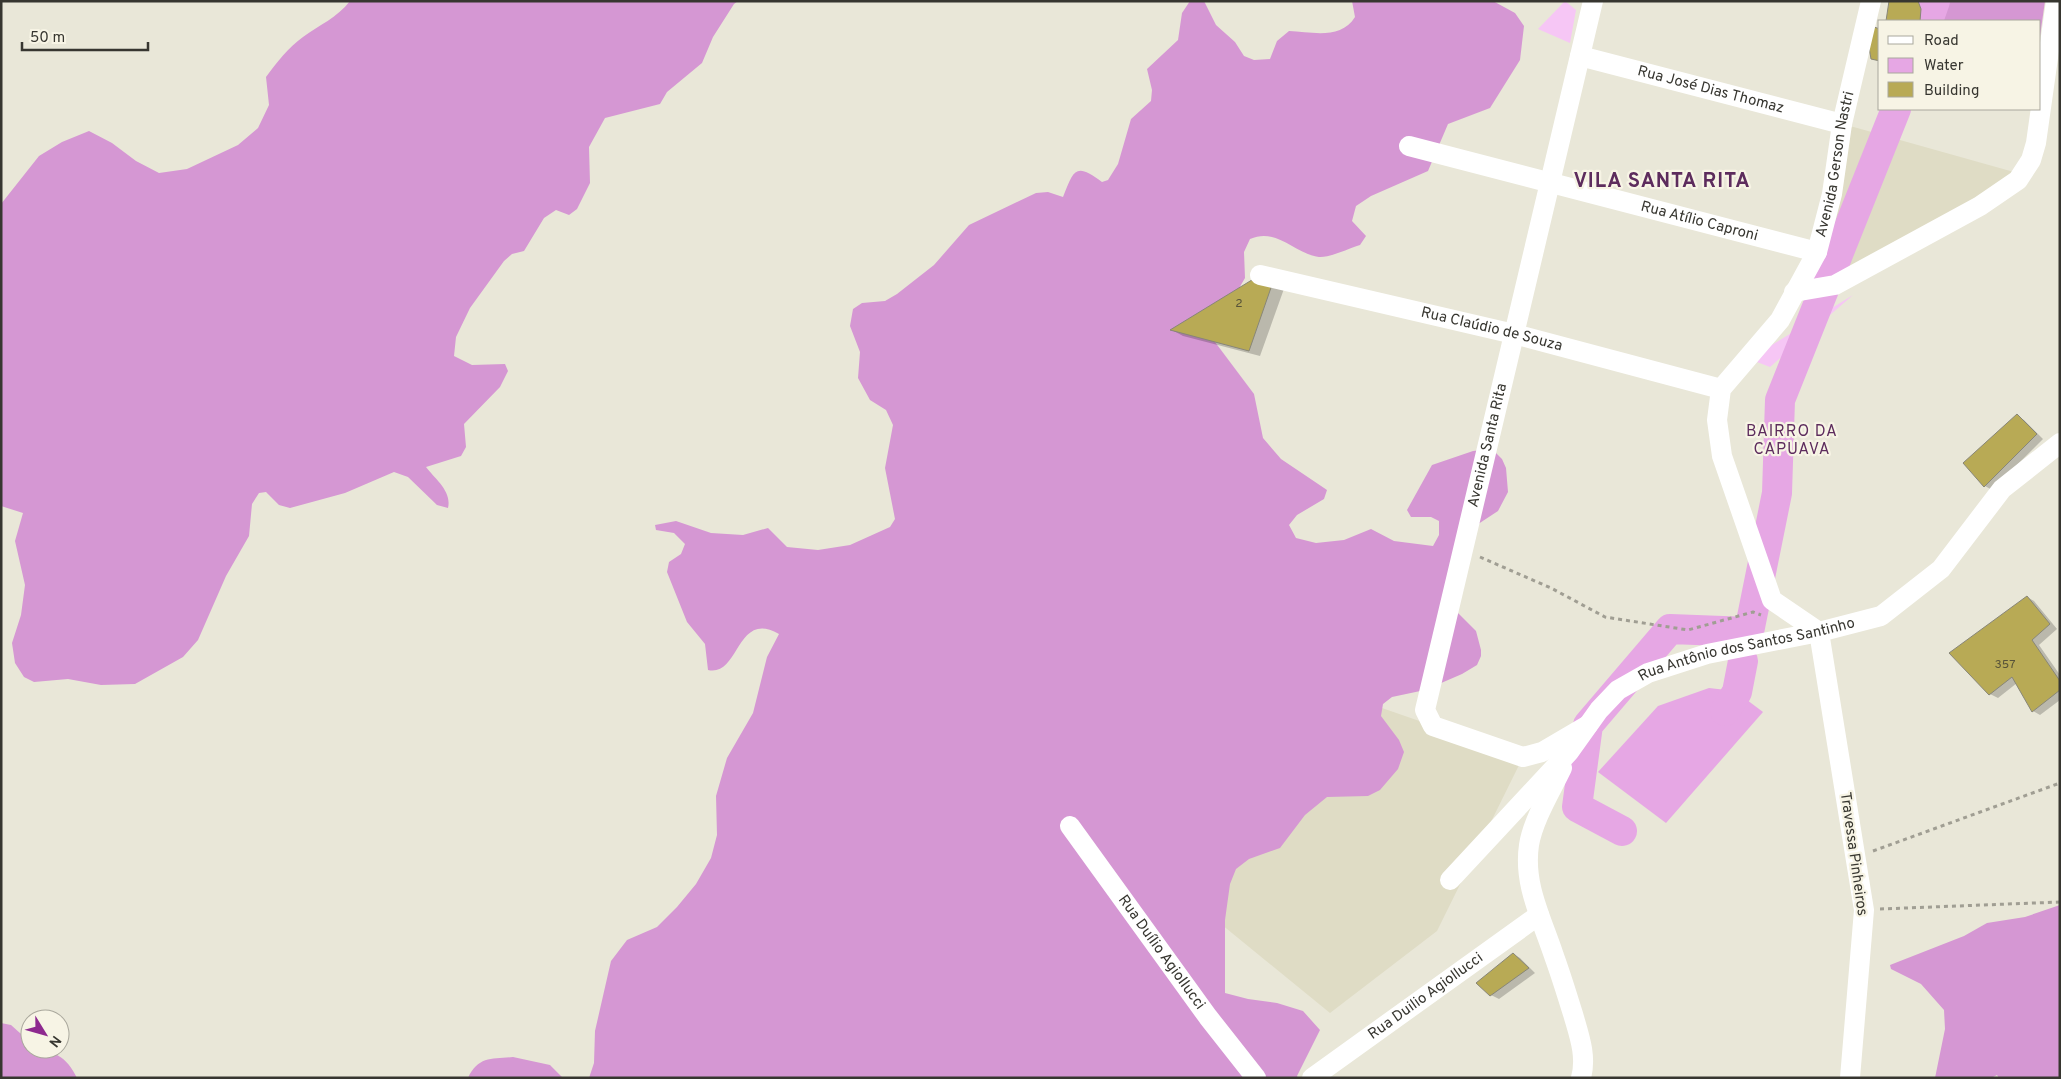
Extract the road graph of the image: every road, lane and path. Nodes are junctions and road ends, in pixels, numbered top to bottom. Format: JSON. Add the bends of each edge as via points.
{"nodes":[{"id":1,"x":1593,"y":1,"type":"edge"},
{"id":2,"x":2056,"y":1,"type":"edge"},
{"id":3,"x":1868,"y":2,"type":"edge"},
{"id":4,"x":1580,"y":56,"type":"junction"},
{"id":5,"x":2041,"y":107,"type":"edge"},
{"id":6,"x":2041,"y":110,"type":"edge"},
{"id":7,"x":1842,"y":124,"type":"junction"},
{"id":8,"x":1409,"y":146,"type":"dead end"},
{"id":9,"x":1550,"y":182,"type":"junction"},
{"id":10,"x":1817,"y":252,"type":"junction"},
{"id":11,"x":1260,"y":275,"type":"dead end"},
{"id":12,"x":1794,"y":292,"type":"junction"},
{"id":13,"x":1514,"y":334,"type":"junction"},
{"id":14,"x":1721,"y":389,"type":"junction"},
{"id":15,"x":2060,"y":443,"type":"edge"},
{"id":16,"x":1463,"y":549,"type":"junction"},
{"id":17,"x":1763,"y":615,"type":"dead end"},
{"id":18,"x":1819,"y":632,"type":"junction"},
{"id":19,"x":1588,"y":725,"type":"junction"},
{"id":20,"x":1569,"y":752,"type":"junction"},
{"id":21,"x":2060,"y":783,"type":"edge"},
{"id":22,"x":1070,"y":826,"type":"dead end"},
{"id":23,"x":1856,"y":857,"type":"junction"},
{"id":24,"x":1450,"y":880,"type":"dead end"},
{"id":25,"x":2060,"y":902,"type":"edge"},
{"id":26,"x":1864,"y":910,"type":"junction"},
{"id":27,"x":1539,"y":914,"type":"junction"},
{"id":28,"x":1256,"y":1078,"type":"edge"},
{"id":29,"x":1312,"y":1078,"type":"edge"},
{"id":30,"x":1581,"y":1078,"type":"edge"},
{"id":31,"x":1850,"y":1078,"type":"edge"}],
"edges":[{"from":1,"to":4,"type":"street","name":"Avenida Santa Rita"},
{"from":2,"to":5,"type":"street"},
{"from":3,"to":7,"type":"street","name":"Avenida Gerson Nastri"},
{"from":4,"to":7,"type":"street","name":"Rua José Dias Thomaz"},
{"from":4,"to":9,"type":"street","name":"Avenida Santa Rita"},
{"from":6,"to":12,"type":"street","via":[[2031,160],[2018,180],[1980,206],[1835,285]]},
{"from":7,"to":10,"type":"street","name":"Avenida Gerson Nastri","via":[[1832,194]]},
{"from":8,"to":9,"type":"street","name":"Rua Atílio Caproni"},
{"from":9,"to":10,"type":"street","name":"Rua Atílio Caproni"},
{"from":9,"to":13,"type":"street","name":"Avenida Santa Rita"},
{"from":10,"to":12,"type":"street","name":"Avenida Gerson Nastri"},
{"from":11,"to":13,"type":"street","name":"Rua Claúdio de Souza"},
{"from":12,"to":14,"type":"street","name":"Avenida Gerson Nastri","via":[[1780,320]]},
{"from":13,"to":14,"type":"street","name":"Rua Claúdio de Souza"},
{"from":13,"to":16,"type":"street","name":"Avenida Santa Rita"},
{"from":14,"to":18,"type":"street","via":[[1717,420],[1722,456],[1772,600]]},
{"from":15,"to":18,"type":"street","name":"Rua Antônio dos Santos Santinho","via":[[2002,489],[1941,569],[1881,616]]},
{"from":16,"to":17,"type":"path","via":[[1551,588],[1605,617],[1688,630],[1753,612]]},
{"from":16,"to":19,"type":"street","name":"Avenida Santa Rita","via":[[1425,710],[1434,726],[1523,757],[1542,752]]},
{"from":18,"to":19,"type":"street","name":"Rua Antônio dos Santos Santinho","via":[[1707,654],[1648,673],[1618,690]]},
{"from":18,"to":23,"type":"street","name":"Travessa Pinheiros"},
{"from":19,"to":20,"type":"street","name":"Rua Antônio dos Santos Santinho"},
{"from":20,"to":24,"type":"street","name":"Rua Antônio dos Santos Santinho"},
{"from":20,"to":27,"type":"street","via":[[1529,845],[1528,874]]},
{"from":21,"to":23,"type":"path"},
{"from":22,"to":28,"type":"street","name":"Rua Duílio Agiollucci"},
{"from":23,"to":26,"type":"street","name":"Travessa Pinheiros"},
{"from":25,"to":26,"type":"path"},
{"from":26,"to":31,"type":"street","name":"Travessa Pinheiros"},
{"from":27,"to":29,"type":"street","name":"Rua Duilio Agiollucci"},
{"from":27,"to":30,"type":"street","via":[[1582,1046]]}]}
